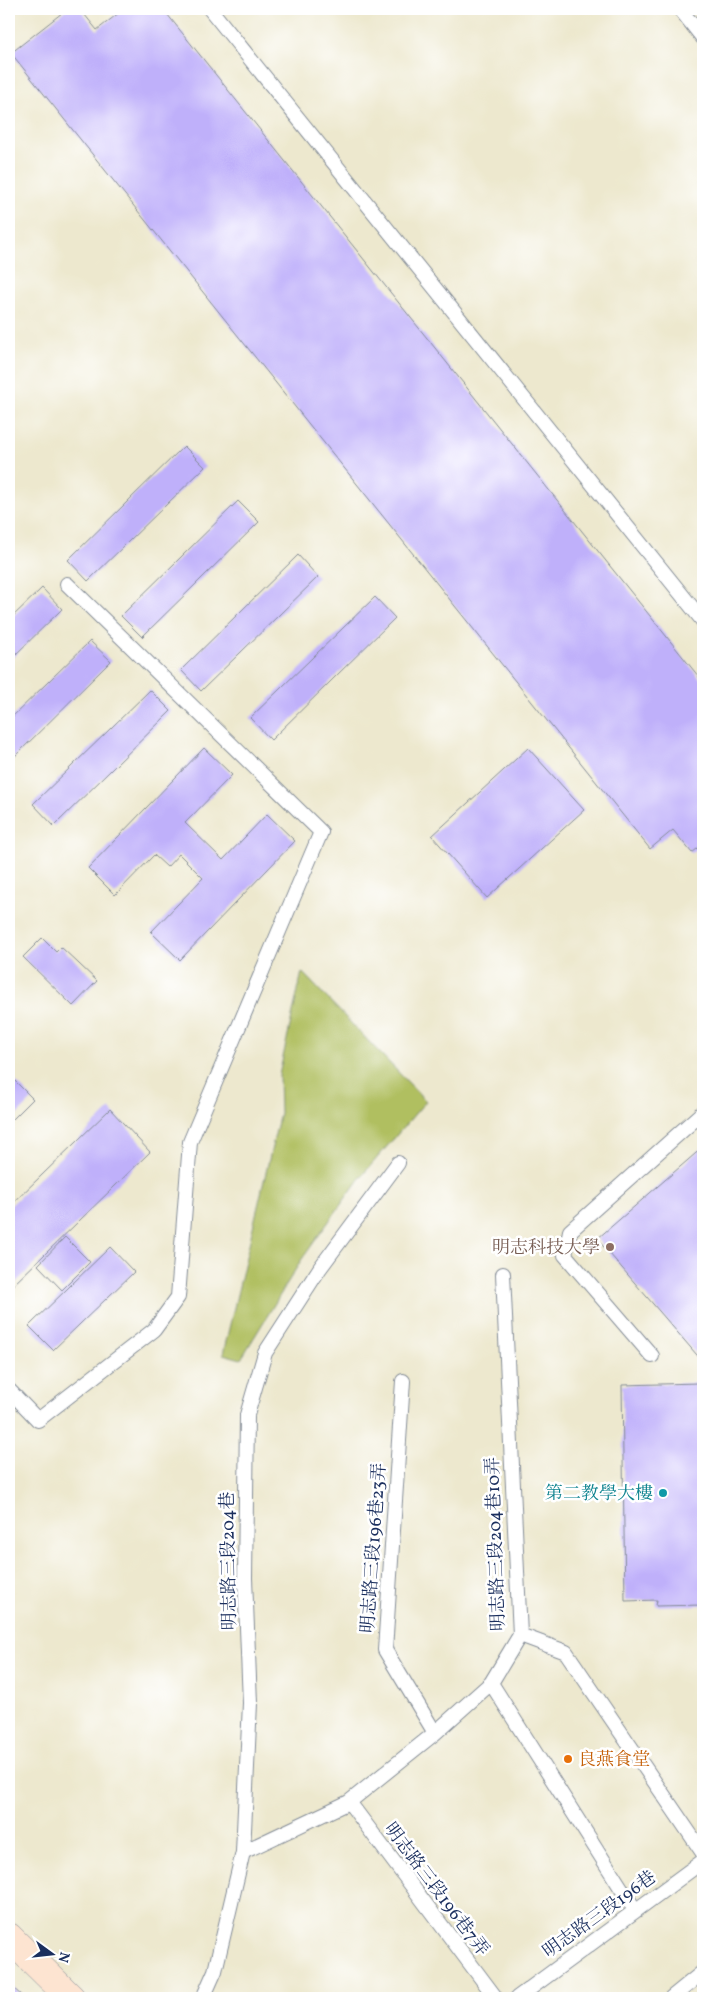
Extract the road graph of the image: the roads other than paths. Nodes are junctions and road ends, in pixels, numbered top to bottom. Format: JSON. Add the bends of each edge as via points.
{"nodes":[{"id":1,"x":210,"y":9,"type":"edge"},
{"id":2,"x":680,"y":9,"type":"edge"},
{"id":3,"x":703,"y":38,"type":"edge"},
{"id":4,"x":67,"y":584,"type":"dead end"},
{"id":5,"x":703,"y":621,"type":"edge"},
{"id":6,"x":703,"y":1112,"type":"edge"},
{"id":7,"x":398,"y":1163,"type":"dead end"},
{"id":8,"x":503,"y":1274,"type":"dead end"},
{"id":9,"x":652,"y":1356,"type":"dead end"},
{"id":10,"x":403,"y":1381,"type":"dead end"},
{"id":11,"x":9,"y":1390,"type":"edge"},
{"id":12,"x":520,"y":1635,"type":"junction"},
{"id":13,"x":491,"y":1683,"type":"junction"},
{"id":14,"x":435,"y":1733,"type":"junction"},
{"id":15,"x":349,"y":1802,"type":"junction"},
{"id":16,"x":243,"y":1852,"type":"junction"},
{"id":17,"x":703,"y":1853,"type":"edge"},
{"id":18,"x":703,"y":1861,"type":"edge"},
{"id":19,"x":635,"y":1910,"type":"junction"},
{"id":20,"x":9,"y":1937,"type":"edge"},
{"id":21,"x":703,"y":1972,"type":"edge"},
{"id":22,"x":71,"y":1998,"type":"edge"},
{"id":23,"x":203,"y":1998,"type":"edge"},
{"id":24,"x":496,"y":1998,"type":"edge"},
{"id":25,"x":517,"y":1998,"type":"edge"},
{"id":26,"x":671,"y":1998,"type":"edge"}],
"edges":[{"from":1,"to":5,"type":"lane"},
{"from":2,"to":3,"type":"lane"},
{"from":4,"to":11,"type":"lane","via":[[321,832],[190,1142],[178,1296],[154,1330],[38,1420]]},
{"from":6,"to":9,"type":"lane","via":[[570,1231],[565,1255]]},
{"from":7,"to":16,"type":"lane","name":"明志路三段204巷","via":[[320,1268],[265,1353],[246,1415],[245,1578],[250,1703]]},
{"from":8,"to":12,"type":"lane","name":"明志路三段204巷10弄"},
{"from":10,"to":14,"type":"lane","name":"明志路三段196巷23弄","via":[[385,1650]]},
{"from":12,"to":13,"type":"lane","name":"明志路三段204巷10弄"},
{"from":12,"to":17,"type":"lane","via":[[566,1652]]},
{"from":13,"to":14,"type":"lane","name":"明志路三段204巷10弄"},
{"from":13,"to":19,"type":"lane"},
{"from":14,"to":15,"type":"lane","name":"明志路三段204巷10弄"},
{"from":15,"to":16,"type":"lane","name":"明志路三段204巷10弄"},
{"from":15,"to":24,"type":"lane","name":"明志路三段196巷7弄"},
{"from":16,"to":23,"type":"lane","name":"明志路三段204巷","via":[[215,1971]]},
{"from":18,"to":19,"type":"lane","name":"明志路三段196巷"},
{"from":19,"to":25,"type":"lane","name":"明志路三段196巷"},
{"from":20,"to":22,"type":"main road"},
{"from":21,"to":26,"type":"lane"}]}
